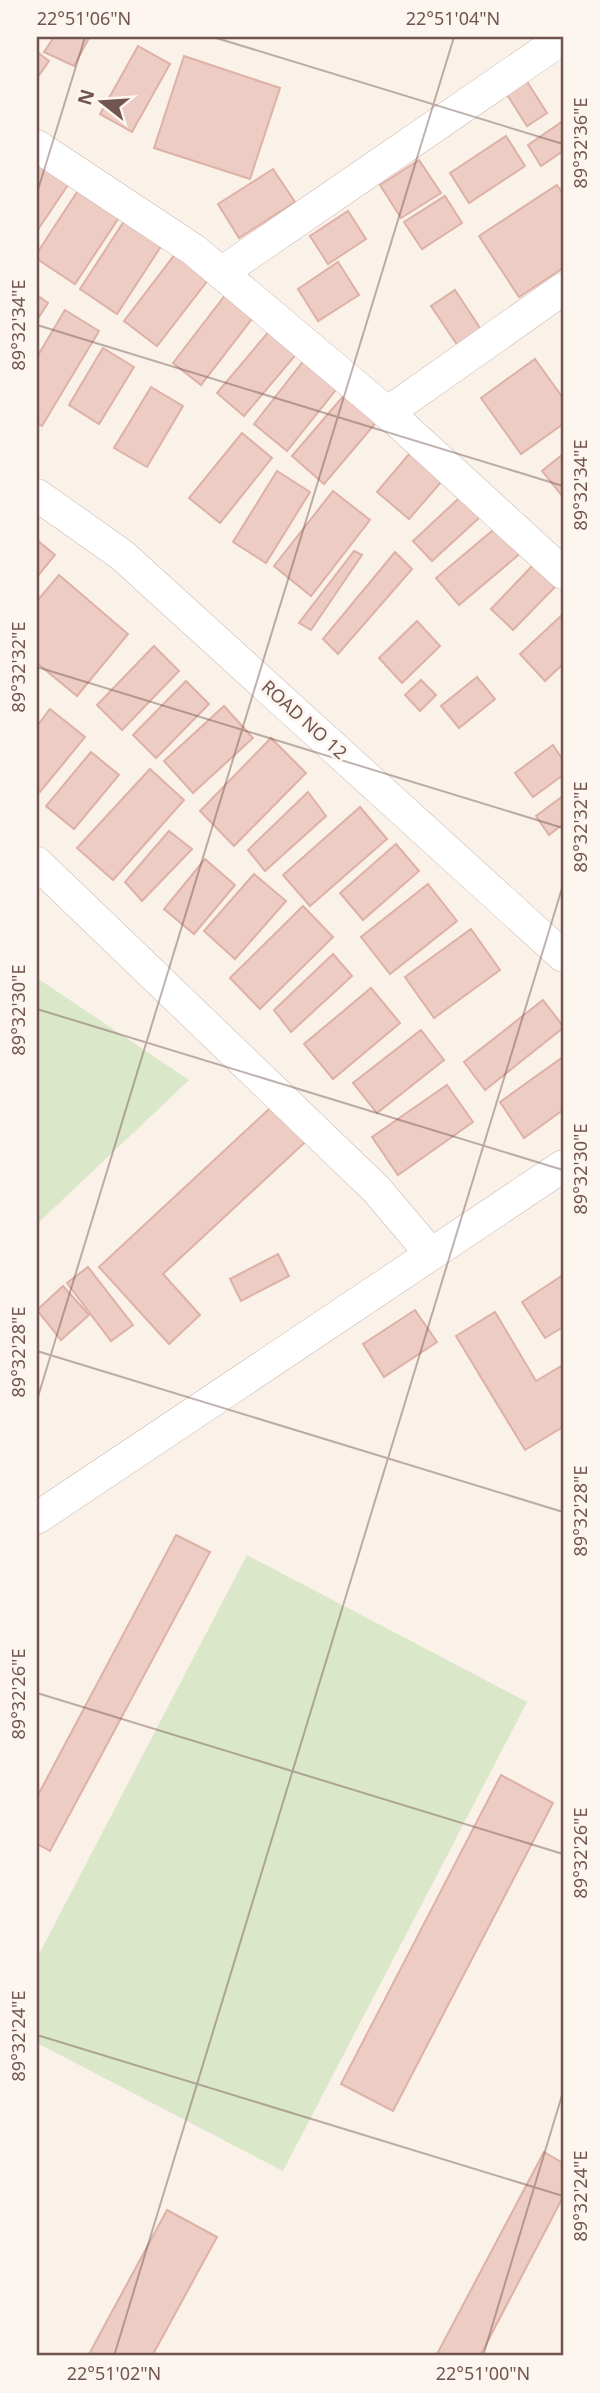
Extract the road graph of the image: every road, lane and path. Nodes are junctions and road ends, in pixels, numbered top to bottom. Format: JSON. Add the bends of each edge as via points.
{"nodes":[{"id":1,"x":563,"y":38,"type":"edge"},
{"id":2,"x":37,"y":145,"type":"edge"},
{"id":3,"x":221,"y":273,"type":"junction"},
{"id":4,"x":563,"y":289,"type":"edge"},
{"id":5,"x":387,"y":413,"type":"junction"},
{"id":6,"x":37,"y":495,"type":"edge"},
{"id":7,"x":563,"y":573,"type":"edge"},
{"id":8,"x":37,"y":863,"type":"edge"},
{"id":9,"x":563,"y":956,"type":"edge"},
{"id":10,"x":563,"y":1166,"type":"edge"},
{"id":11,"x":431,"y":1254,"type":"junction"},
{"id":12,"x":37,"y":1518,"type":"edge"}],
"edges":[{"from":1,"to":3,"type":"street"},
{"from":2,"to":3,"type":"street"},
{"from":3,"to":5,"type":"street"},
{"from":4,"to":5,"type":"street"},
{"from":5,"to":7,"type":"street"},
{"from":6,"to":9,"type":"street","name":"ROAD NO 12","via":[[122,555]]},
{"from":8,"to":11,"type":"street","via":[[376,1189]]},
{"from":10,"to":11,"type":"street"},
{"from":11,"to":12,"type":"street"}]}
